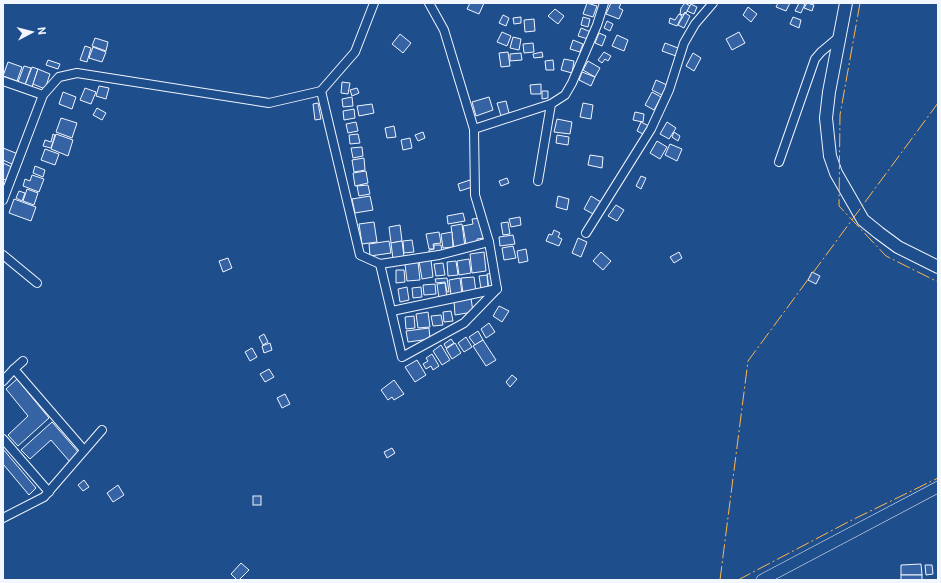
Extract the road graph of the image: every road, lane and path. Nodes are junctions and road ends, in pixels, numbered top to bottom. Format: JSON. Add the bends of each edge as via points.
{"nodes":[{"id":1,"x":374,"y":3,"type":"edge"},
{"id":2,"x":429,"y":3,"type":"edge"},
{"id":3,"x":604,"y":3,"type":"edge"},
{"id":4,"x":713,"y":3,"type":"edge"},
{"id":5,"x":846,"y":3,"type":"edge"},
{"id":6,"x":840,"y":36,"type":"junction"},
{"id":7,"x":3,"y":80,"type":"edge"},
{"id":8,"x":322,"y":91,"type":"junction"},
{"id":9,"x":43,"y":95,"type":"junction"},
{"id":10,"x":551,"y":104,"type":"junction"},
{"id":11,"x":474,"y":129,"type":"junction"},
{"id":12,"x":778,"y":162,"type":"dead end"},
{"id":13,"x":538,"y":181,"type":"dead end"},
{"id":14,"x":3,"y":200,"type":"edge"},
{"id":15,"x":586,"y":233,"type":"dead end"},
{"id":16,"x":489,"y":242,"type":"junction"},
{"id":17,"x":3,"y":255,"type":"edge"},
{"id":18,"x":380,"y":264,"type":"junction"},
{"id":19,"x":938,"y":267,"type":"edge"},
{"id":20,"x":37,"y":283,"type":"dead end"},
{"id":21,"x":497,"y":289,"type":"junction"},
{"id":22,"x":392,"y":311,"type":"junction"},
{"id":23,"x":23,"y":361,"type":"dead end"},
{"id":24,"x":14,"y":369,"type":"junction"},
{"id":25,"x":3,"y":381,"type":"edge"},
{"id":26,"x":102,"y":430,"type":"dead end"},
{"id":27,"x":3,"y":439,"type":"edge"},
{"id":28,"x":84,"y":450,"type":"junction"},
{"id":29,"x":938,"y":487,"type":"edge"},
{"id":30,"x":49,"y":492,"type":"junction"},
{"id":31,"x":3,"y":518,"type":"edge"},
{"id":32,"x":762,"y":580,"type":"edge"}],
"edges":[{"from":1,"to":8,"type":"street","via":[[355,52]]},
{"from":2,"to":11,"type":"street","via":[[444,30]]},
{"from":3,"to":10,"type":"street","via":[[572,83],[565,95]]},
{"from":4,"to":15,"type":"street","via":[[695,24],[684,43],[669,90],[651,129]]},
{"from":5,"to":6,"type":"main road"},
{"from":6,"to":12,"type":"street","via":[[815,59]]},
{"from":6,"to":19,"type":"main road","via":[[826,118],[830,156],[836,173],[863,220],[898,247]]},
{"from":7,"to":9,"type":"street"},
{"from":8,"to":9,"type":"street","via":[[268,103],[77,72],[59,77]]},
{"from":8,"to":18,"type":"street","via":[[360,255]]},
{"from":9,"to":14,"type":"street"},
{"from":10,"to":11,"type":"street"},
{"from":10,"to":13,"type":"street"},
{"from":11,"to":16,"type":"street","via":[[476,195]]},
{"from":16,"to":18,"type":"street","via":[[439,255]]},
{"from":16,"to":21,"type":"street"},
{"from":17,"to":20,"type":"street"},
{"from":18,"to":22,"type":"street"},
{"from":21,"to":22,"type":"street"},
{"from":21,"to":22,"type":"street","via":[[464,323],[402,357]]},
{"from":23,"to":24,"type":"street"},
{"from":24,"to":25,"type":"street"},
{"from":24,"to":28,"type":"street"},
{"from":26,"to":28,"type":"street"},
{"from":27,"to":30,"type":"street"},
{"from":28,"to":30,"type":"street"},
{"from":29,"to":32,"type":"main road"},
{"from":30,"to":31,"type":"street"}]}
